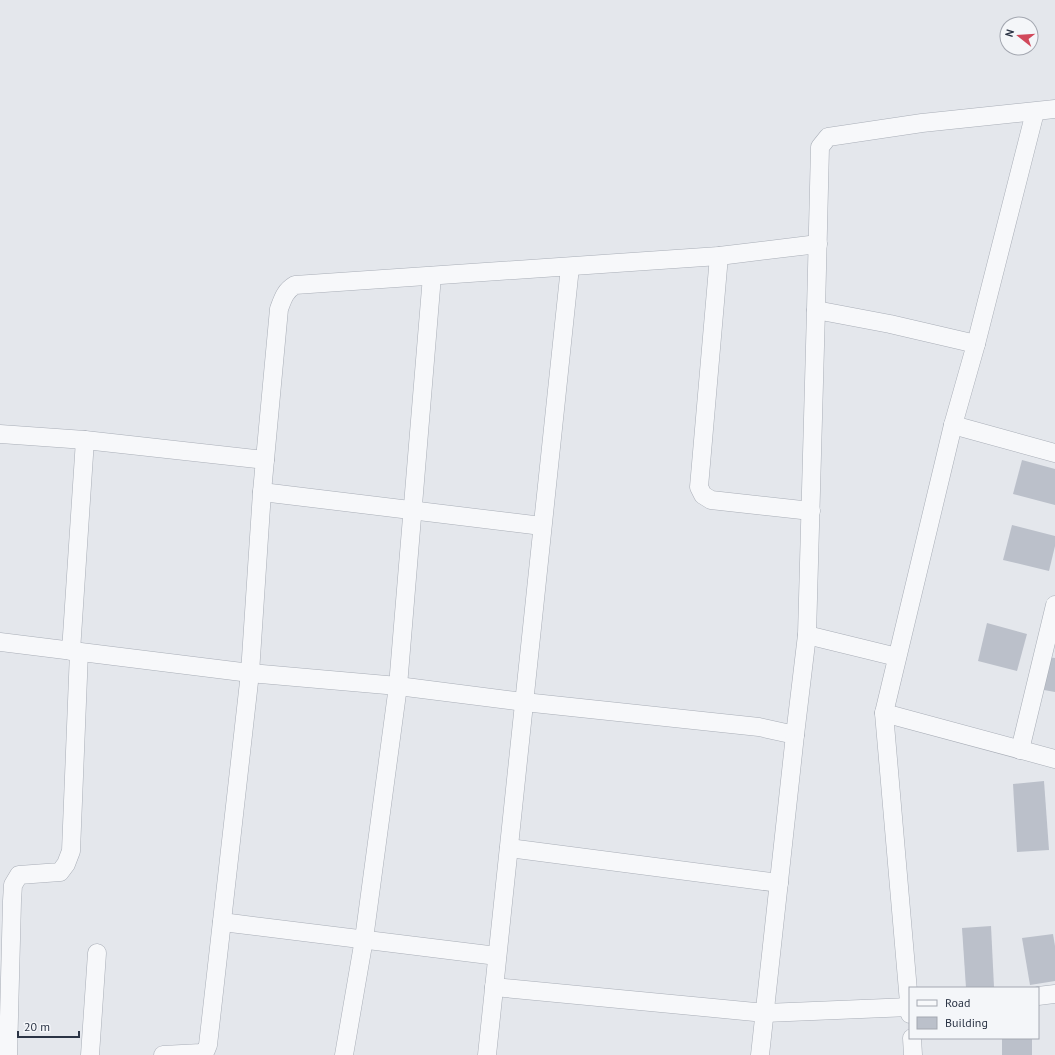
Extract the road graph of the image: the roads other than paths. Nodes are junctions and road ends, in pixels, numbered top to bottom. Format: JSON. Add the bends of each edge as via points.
{"nodes":[{"id":1,"x":1055,"y":109,"type":"edge"},
{"id":2,"x":1035,"y":112,"type":"junction"},
{"id":3,"x":818,"y":244,"type":"junction"},
{"id":4,"x":719,"y":256,"type":"junction"},
{"id":5,"x":570,"y":267,"type":"junction"},
{"id":6,"x":432,"y":276,"type":"junction"},
{"id":7,"x":816,"y":310,"type":"junction"},
{"id":8,"x":976,"y":344,"type":"junction"},
{"id":9,"x":953,"y":425,"type":"junction"},
{"id":10,"x":0,"y":434,"type":"edge"},
{"id":11,"x":85,"y":440,"type":"junction"},
{"id":12,"x":1055,"y":453,"type":"edge"},
{"id":13,"x":265,"y":460,"type":"junction"},
{"id":14,"x":262,"y":492,"type":"junction"},
{"id":15,"x":412,"y":510,"type":"junction"},
{"id":16,"x":811,"y":511,"type":"junction"},
{"id":17,"x":542,"y":526,"type":"junction"},
{"id":18,"x":1055,"y":605,"type":"edge"},
{"id":19,"x":807,"y":636,"type":"junction"},
{"id":20,"x":0,"y":642,"type":"edge"},
{"id":21,"x":75,"y":651,"type":"junction"},
{"id":22,"x":897,"y":658,"type":"junction"},
{"id":23,"x":250,"y":673,"type":"junction"},
{"id":24,"x":398,"y":686,"type":"junction"},
{"id":25,"x":524,"y":702,"type":"junction"},
{"id":26,"x":884,"y":713,"type":"junction"},
{"id":27,"x":795,"y":735,"type":"junction"},
{"id":28,"x":1020,"y":750,"type":"junction"},
{"id":29,"x":1055,"y":759,"type":"edge"},
{"id":30,"x":509,"y":848,"type":"junction"},
{"id":31,"x":779,"y":883,"type":"junction"},
{"id":32,"x":222,"y":922,"type":"junction"},
{"id":33,"x":364,"y":940,"type":"junction"},
{"id":34,"x":97,"y":952,"type":"dead end"},
{"id":35,"x":497,"y":956,"type":"junction"},
{"id":36,"x":494,"y":987,"type":"junction"},
{"id":37,"x":1055,"y":994,"type":"edge"},
{"id":38,"x":909,"y":996,"type":"edge"},
{"id":39,"x":1039,"y":996,"type":"edge"},
{"id":40,"x":909,"y":1007,"type":"edge"},
{"id":41,"x":765,"y":1013,"type":"junction"},
{"id":42,"x":912,"y":1039,"type":"edge"},
{"id":43,"x":8,"y":1055,"type":"edge"},
{"id":44,"x":90,"y":1055,"type":"edge"},
{"id":45,"x":163,"y":1055,"type":"edge"},
{"id":46,"x":344,"y":1055,"type":"edge"},
{"id":47,"x":487,"y":1055,"type":"edge"},
{"id":48,"x":760,"y":1055,"type":"edge"},
{"id":49,"x":913,"y":1055,"type":"edge"}],
"edges":[{"from":1,"to":2,"type":"street"},
{"from":2,"to":3,"type":"street","via":[[922,123],[828,137],[820,147]]},
{"from":2,"to":8,"type":"street"},
{"from":3,"to":4,"type":"street"},
{"from":3,"to":7,"type":"street"},
{"from":4,"to":5,"type":"street"},
{"from":4,"to":16,"type":"street","via":[[699,487],[703,495],[711,500]]},
{"from":5,"to":6,"type":"street"},
{"from":5,"to":17,"type":"street"},
{"from":6,"to":13,"type":"street","via":[[295,285],[287,290],[279,309]]},
{"from":6,"to":15,"type":"street"},
{"from":7,"to":8,"type":"street"},
{"from":7,"to":16,"type":"street"},
{"from":8,"to":9,"type":"street"},
{"from":9,"to":12,"type":"street"},
{"from":9,"to":22,"type":"street"},
{"from":10,"to":11,"type":"street"},
{"from":11,"to":13,"type":"street"},
{"from":11,"to":21,"type":"street"},
{"from":13,"to":14,"type":"street"},
{"from":14,"to":15,"type":"street"},
{"from":14,"to":23,"type":"street"},
{"from":15,"to":17,"type":"street"},
{"from":15,"to":24,"type":"street"},
{"from":16,"to":19,"type":"street"},
{"from":17,"to":25,"type":"street"},
{"from":18,"to":28,"type":"street"},
{"from":19,"to":22,"type":"street"},
{"from":19,"to":27,"type":"street"},
{"from":20,"to":21,"type":"street"},
{"from":21,"to":23,"type":"street"},
{"from":21,"to":43,"type":"street","via":[[71,851],[60,872],[19,875],[13,885]]},
{"from":22,"to":26,"type":"street"},
{"from":23,"to":24,"type":"street"},
{"from":23,"to":32,"type":"street"},
{"from":24,"to":25,"type":"street"},
{"from":24,"to":33,"type":"street"},
{"from":25,"to":27,"type":"street","via":[[759,727]]},
{"from":25,"to":30,"type":"street"},
{"from":26,"to":28,"type":"street"},
{"from":26,"to":38,"type":"street"},
{"from":27,"to":31,"type":"street"},
{"from":28,"to":29,"type":"street"},
{"from":30,"to":31,"type":"street"},
{"from":30,"to":35,"type":"street"},
{"from":31,"to":41,"type":"street"},
{"from":32,"to":33,"type":"street"},
{"from":32,"to":45,"type":"street","via":[[206,1050],[201,1053]]},
{"from":33,"to":35,"type":"street"},
{"from":33,"to":46,"type":"street"},
{"from":34,"to":44,"type":"street"},
{"from":35,"to":36,"type":"street"},
{"from":36,"to":41,"type":"street"},
{"from":36,"to":47,"type":"street"},
{"from":37,"to":39,"type":"street"},
{"from":40,"to":41,"type":"street"},
{"from":41,"to":48,"type":"street"},
{"from":42,"to":49,"type":"street"}]}
